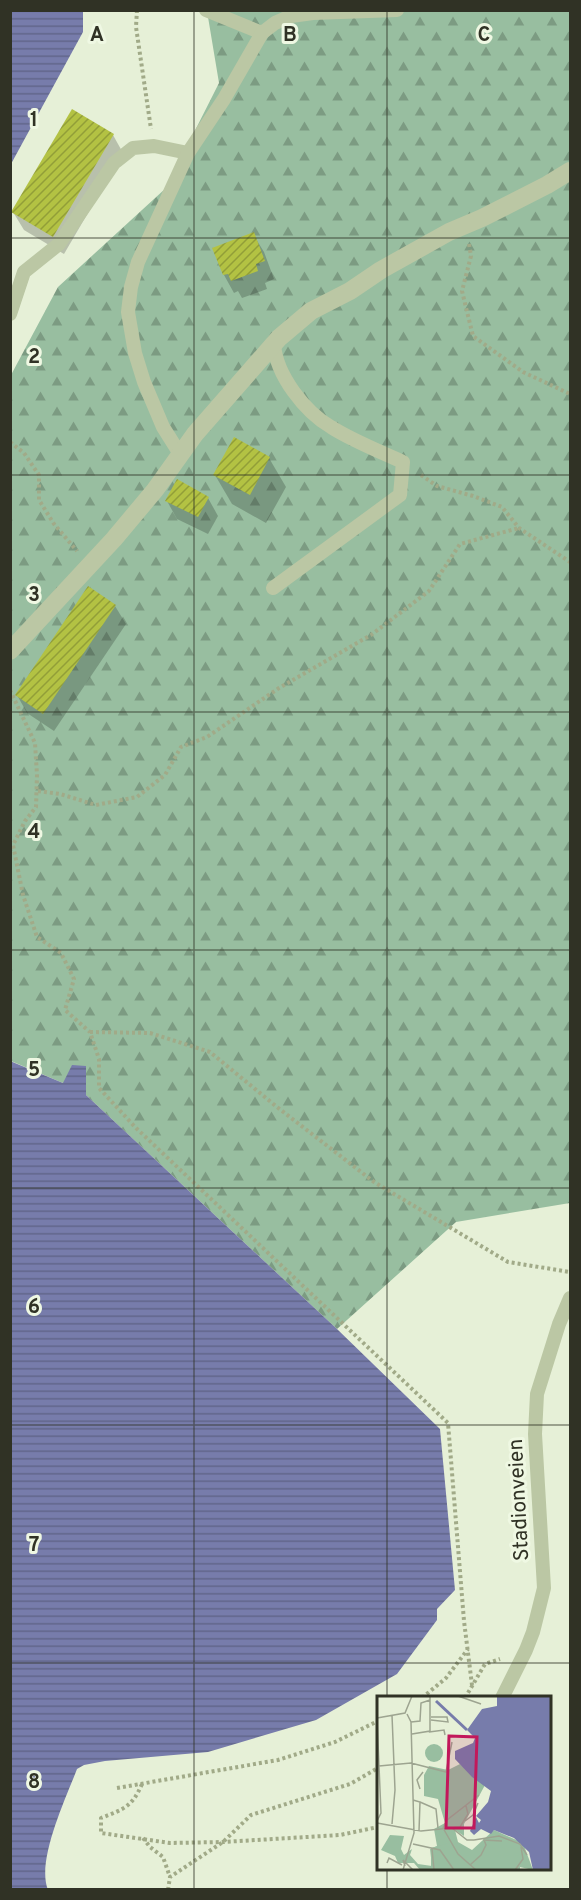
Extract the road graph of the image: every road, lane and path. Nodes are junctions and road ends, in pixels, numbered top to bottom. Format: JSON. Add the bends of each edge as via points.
{"nodes":[{"id":1,"x":137,"y":10,"type":"edge"},
{"id":2,"x":206,"y":10,"type":"edge"},
{"id":3,"x":397,"y":10,"type":"edge"},
{"id":4,"x":262,"y":33,"type":"junction"},
{"id":5,"x":154,"y":146,"type":"junction"},
{"id":6,"x":188,"y":153,"type":"junction"},
{"id":7,"x":570,"y":171,"type":"edge"},
{"id":8,"x":467,"y":225,"type":"junction"},
{"id":9,"x":10,"y":314,"type":"edge"},
{"id":10,"x":274,"y":344,"type":"junction"},
{"id":11,"x":570,"y":394,"type":"edge"},
{"id":12,"x":10,"y":442,"type":"edge"},
{"id":13,"x":180,"y":454,"type":"junction"},
{"id":14,"x":403,"y":462,"type":"junction"},
{"id":15,"x":519,"y":528,"type":"junction"},
{"id":16,"x":570,"y":562,"type":"edge"},
{"id":17,"x":90,"y":565,"type":"junction"},
{"id":18,"x":273,"y":588,"type":"dead end"},
{"id":19,"x":10,"y":651,"type":"edge"},
{"id":20,"x":10,"y":690,"type":"edge"},
{"id":21,"x":38,"y":791,"type":"junction"},
{"id":22,"x":90,"y":1032,"type":"junction"},
{"id":23,"x":570,"y":1272,"type":"edge"},
{"id":24,"x":570,"y":1298,"type":"edge"},
{"id":25,"x":468,"y":1648,"type":"junction"},
{"id":26,"x":526,"y":1650,"type":"junction"},
{"id":27,"x":472,"y":1685,"type":"junction"},
{"id":28,"x":424,"y":1696,"type":"edge"},
{"id":29,"x":466,"y":1696,"type":"edge"},
{"id":30,"x":503,"y":1696,"type":"edge"},
{"id":31,"x":377,"y":1721,"type":"edge"},
{"id":32,"x":377,"y":1769,"type":"edge"},
{"id":33,"x":142,"y":1784,"type":"junction"},
{"id":34,"x":117,"y":1788,"type":"dead end"},
{"id":35,"x":377,"y":1827,"type":"edge"},
{"id":36,"x":142,"y":1838,"type":"junction"},
{"id":37,"x":223,"y":1842,"type":"junction"},
{"id":38,"x":170,"y":1877,"type":"junction"},
{"id":39,"x":168,"y":1890,"type":"edge"}],
"edges":[{"from":1,"to":5,"type":"path","via":[[136,27]]},
{"from":2,"to":4,"type":"lane"},
{"from":3,"to":4,"type":"lane","via":[[291,16]]},
{"from":4,"to":6,"type":"lane","via":[[225,99]]},
{"from":5,"to":6,"type":"lane"},
{"from":5,"to":9,"type":"lane","via":[[133,148],[114,163],[59,244],[24,272]]},
{"from":6,"to":13,"type":"lane","via":[[138,262],[128,312],[144,382],[163,427]]},
{"from":7,"to":8,"type":"street"},
{"from":8,"to":10,"type":"street","via":[[311,311]]},
{"from":8,"to":11,"type":"path","via":[[471,256],[462,291],[472,336],[523,372]]},
{"from":10,"to":13,"type":"street"},
{"from":10,"to":14,"type":"lane","via":[[279,368],[288,384],[316,417]]},
{"from":12,"to":17,"type":"path","via":[[24,453],[39,475],[39,500],[54,524]]},
{"from":13,"to":17,"type":"street","via":[[155,490]]},
{"from":14,"to":15,"type":"path","via":[[436,486],[502,507]]},
{"from":14,"to":18,"type":"lane","via":[[400,495]]},
{"from":15,"to":16,"type":"path"},
{"from":15,"to":21,"type":"path","via":[[460,544],[429,591],[371,635],[279,688],[207,737],[181,747],[165,775],[137,797],[96,805]]},
{"from":17,"to":19,"type":"street"},
{"from":20,"to":21,"type":"path","via":[[35,743]]},
{"from":21,"to":22,"type":"path","via":[[36,807],[13,845],[23,895],[37,937],[61,953],[74,979],[65,1010]]},
{"from":22,"to":23,"type":"path","via":[[150,1033],[210,1053],[374,1182],[508,1262]]},
{"from":22,"to":25,"type":"path","via":[[99,1059],[99,1088],[136,1128],[448,1423]]},
{"from":24,"to":26,"type":"lane","name":"Stadionveien","via":[[537,1394],[536,1464],[544,1588]]},
{"from":25,"to":27,"type":"path"},
{"from":25,"to":28,"type":"path","via":[[446,1678]]},
{"from":26,"to":27,"type":"path","via":[[484,1664]]},
{"from":26,"to":30,"type":"lane","name":"Stadionveien"},
{"from":27,"to":29,"type":"path"},
{"from":31,"to":33,"type":"path","via":[[335,1742],[278,1760]]},
{"from":32,"to":37,"type":"path","via":[[350,1784],[251,1815]]},
{"from":33,"to":34,"type":"path"},
{"from":33,"to":36,"type":"path","via":[[135,1801],[101,1818],[101,1833]]},
{"from":35,"to":37,"type":"path","via":[[340,1835]]},
{"from":36,"to":37,"type":"path","via":[[170,1843]]},
{"from":36,"to":38,"type":"path","via":[[163,1857]]},
{"from":37,"to":38,"type":"path"},
{"from":38,"to":39,"type":"path"}]}
